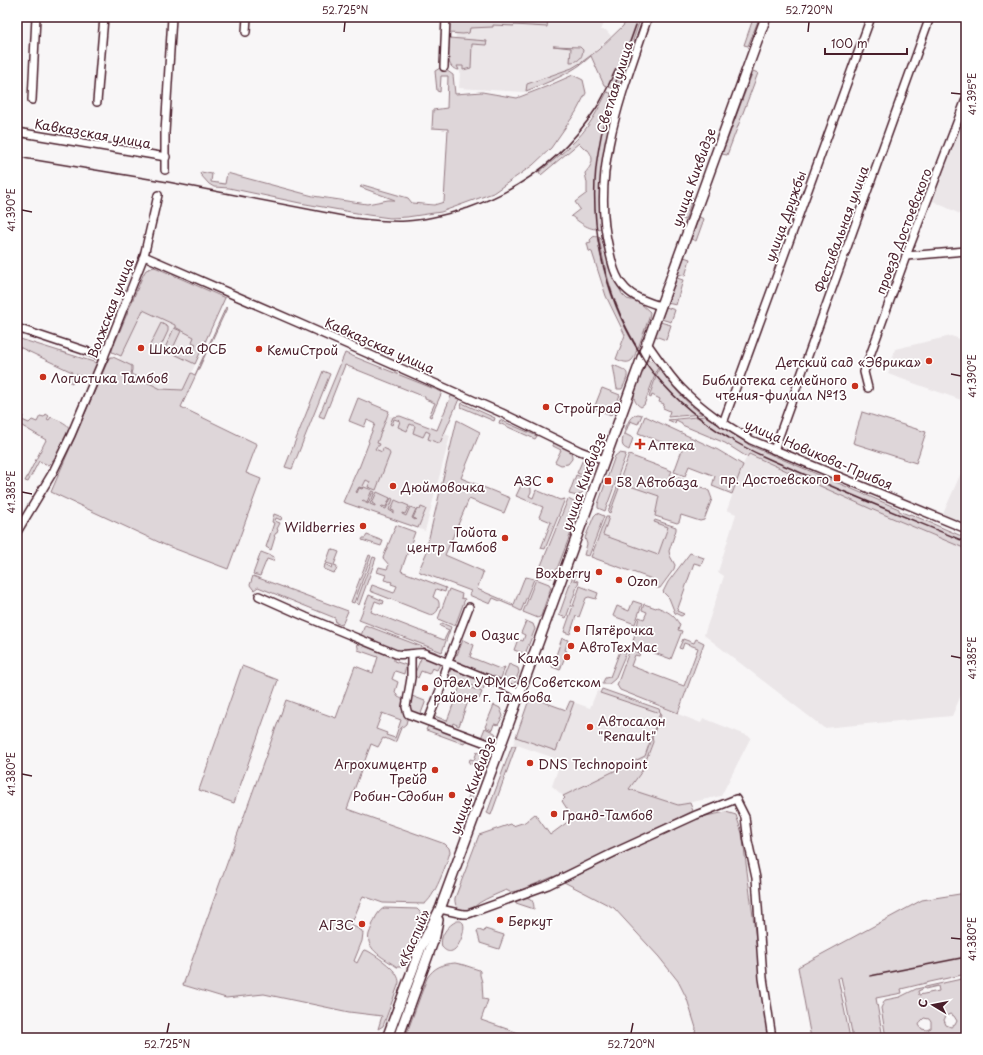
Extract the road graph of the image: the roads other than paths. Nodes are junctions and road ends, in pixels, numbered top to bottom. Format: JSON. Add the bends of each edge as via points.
{"nodes":[{"id":1,"x":36,"y":17,"type":"edge"},
{"id":2,"x":104,"y":17,"type":"edge"},
{"id":3,"x":172,"y":17,"type":"edge"},
{"id":4,"x":247,"y":17,"type":"edge"},
{"id":5,"x":446,"y":17,"type":"edge"},
{"id":6,"x":648,"y":17,"type":"edge"},
{"id":7,"x":766,"y":17,"type":"edge"},
{"id":8,"x":871,"y":17,"type":"edge"},
{"id":9,"x":930,"y":17,"type":"edge"},
{"id":10,"x":246,"y":32,"type":"dead end"},
{"id":11,"x":444,"y":67,"type":"dead end"},
{"id":12,"x":966,"y":99,"type":"edge"},
{"id":13,"x":32,"y":100,"type":"dead end"},
{"id":14,"x":97,"y":102,"type":"dead end"},
{"id":15,"x":17,"y":132,"type":"edge"},
{"id":16,"x":166,"y":157,"type":"junction"},
{"id":17,"x":165,"y":170,"type":"dead end"},
{"id":18,"x":158,"y":195,"type":"dead end"},
{"id":19,"x":966,"y":251,"type":"edge"},
{"id":20,"x":144,"y":256,"type":"junction"},
{"id":21,"x":906,"y":256,"type":"junction"},
{"id":22,"x":660,"y":306,"type":"junction"},
{"id":23,"x":17,"y":328,"type":"edge"},
{"id":24,"x":646,"y":342,"type":"junction"},
{"id":25,"x":104,"y":357,"type":"junction"},
{"id":26,"x":868,"y":388,"type":"dead end"},
{"id":27,"x":723,"y":424,"type":"junction"},
{"id":28,"x":774,"y":450,"type":"junction"},
{"id":29,"x":604,"y":460,"type":"junction"},
{"id":30,"x":966,"y":529,"type":"edge"},
{"id":31,"x":17,"y":532,"type":"edge"},
{"id":32,"x":259,"y":596,"type":"dead end"},
{"id":33,"x":469,"y":607,"type":"dead end"},
{"id":34,"x":411,"y":654,"type":"junction"},
{"id":35,"x":448,"y":662,"type":"junction"},
{"id":36,"x":520,"y":692,"type":"junction"},
{"id":37,"x":428,"y":721,"type":"junction"},
{"id":38,"x":499,"y":748,"type":"junction"},
{"id":39,"x":440,"y":909,"type":"junction"},
{"id":40,"x":387,"y":1038,"type":"edge"},
{"id":41,"x":398,"y":1038,"type":"edge"},
{"id":42,"x":772,"y":1038,"type":"edge"}],
"edges":[{"from":1,"to":13,"type":"street"},
{"from":2,"to":14,"type":"street"},
{"from":3,"to":16,"type":"street"},
{"from":4,"to":10,"type":"street"},
{"from":5,"to":11,"type":"street"},
{"from":6,"to":22,"type":"street","name":"Светлая улица","via":[[614,119],[605,168],[603,199],[605,234],[621,284],[634,295]]},
{"from":7,"to":22,"type":"main road","name":"улица Киквидзе"},
{"from":8,"to":27,"type":"street","name":"улица Дружбы"},
{"from":9,"to":28,"type":"street","name":"Фестивальная улица"},
{"from":12,"to":21,"type":"street","name":"проезд Достоевского"},
{"from":15,"to":16,"type":"street","name":"Кавказская улица"},
{"from":16,"to":17,"type":"street"},
{"from":18,"to":20,"type":"street","name":"Волжская улица"},
{"from":19,"to":21,"type":"street"},
{"from":20,"to":25,"type":"street","name":"Волжская улица"},
{"from":20,"to":29,"type":"street","name":"Кавказская улица","via":[[303,324]]},
{"from":21,"to":26,"type":"street","name":"проезд Достоевского","via":[[864,372]]},
{"from":22,"to":24,"type":"main road","name":"улица Киквидзе"},
{"from":23,"to":25,"type":"street"},
{"from":24,"to":27,"type":"street","name":"улица Новикова-Прибоя","via":[[682,389]]},
{"from":24,"to":29,"type":"main road","name":"улица Киквидзе"},
{"from":25,"to":31,"type":"street","name":"Волжская улица","via":[[53,472]]},
{"from":27,"to":28,"type":"street","name":"улица Новикова-Прибоя"},
{"from":28,"to":30,"type":"street","name":"улица Новикова-Прибоя"},
{"from":29,"to":36,"type":"main road","name":"улица Киквидзе"},
{"from":32,"to":34,"type":"street","via":[[396,654]]},
{"from":33,"to":35,"type":"street"},
{"from":34,"to":35,"type":"street","via":[[424,653]]},
{"from":34,"to":37,"type":"street","via":[[411,678],[406,710],[408,714]]},
{"from":35,"to":36,"type":"street"},
{"from":35,"to":37,"type":"street"},
{"from":36,"to":38,"type":"main road","name":"улица Киквидзе"},
{"from":37,"to":38,"type":"street"},
{"from":38,"to":39,"type":"main road","name":"улица Киквидзе"},
{"from":39,"to":40,"type":"main road","name":"«Каспий»","via":[[421,947]]},
{"from":39,"to":41,"type":"main road","name":"«Каспий»","via":[[435,936]]},
{"from":39,"to":42,"type":"street","via":[[468,914],[548,885],[696,815],[736,799],[745,817],[756,878],[763,978]]}]}
